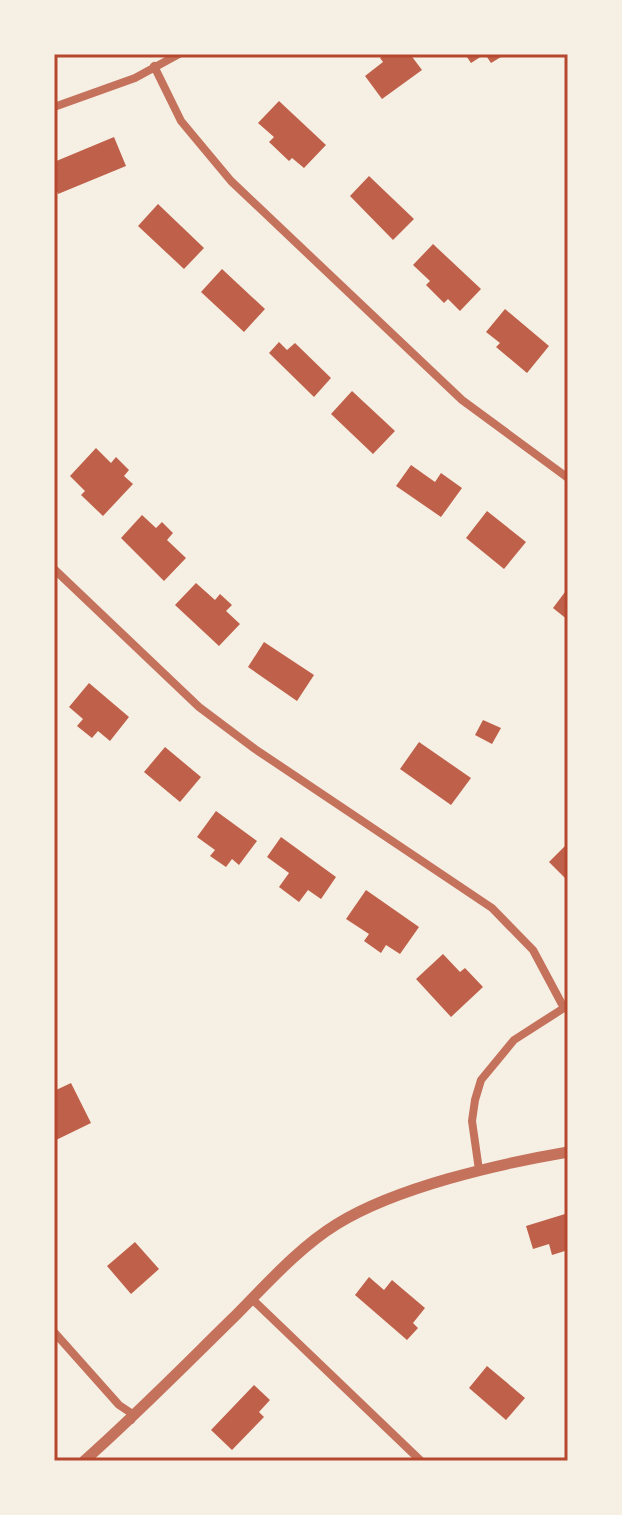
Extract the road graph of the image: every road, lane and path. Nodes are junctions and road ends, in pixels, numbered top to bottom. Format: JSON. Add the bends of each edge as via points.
{"nodes":[{"id":1,"x":179,"y":54,"type":"edge"},
{"id":2,"x":154,"y":66,"type":"junction"},
{"id":3,"x":54,"y":107,"type":"edge"},
{"id":4,"x":568,"y":478,"type":"edge"},
{"id":5,"x":54,"y":569,"type":"edge"},
{"id":6,"x":566,"y":1007,"type":"edge"},
{"id":7,"x":568,"y":1152,"type":"edge"},
{"id":8,"x":479,"y":1170,"type":"junction"},
{"id":9,"x":252,"y":1299,"type":"junction"},
{"id":10,"x":54,"y":1332,"type":"edge"},
{"id":11,"x":131,"y":1420,"type":"junction"},
{"id":12,"x":84,"y":1461,"type":"edge"},
{"id":13,"x":421,"y":1461,"type":"edge"}],
"edges":[{"from":1,"to":2,"type":"street"},
{"from":2,"to":3,"type":"street"},
{"from":2,"to":4,"type":"street","via":[[181,121],[231,181],[462,400]]},
{"from":5,"to":6,"type":"street","via":[[199,707],[492,908],[533,950]]},
{"from":6,"to":8,"type":"street","via":[[514,1040],[481,1080],[472,1121]]},
{"from":7,"to":8,"type":"street"},
{"from":8,"to":9,"type":"street","via":[[397,1196],[336,1225]]},
{"from":9,"to":11,"type":"street"},
{"from":9,"to":13,"type":"street"},
{"from":10,"to":11,"type":"street","via":[[131,1413]]},
{"from":11,"to":12,"type":"street"}]}
